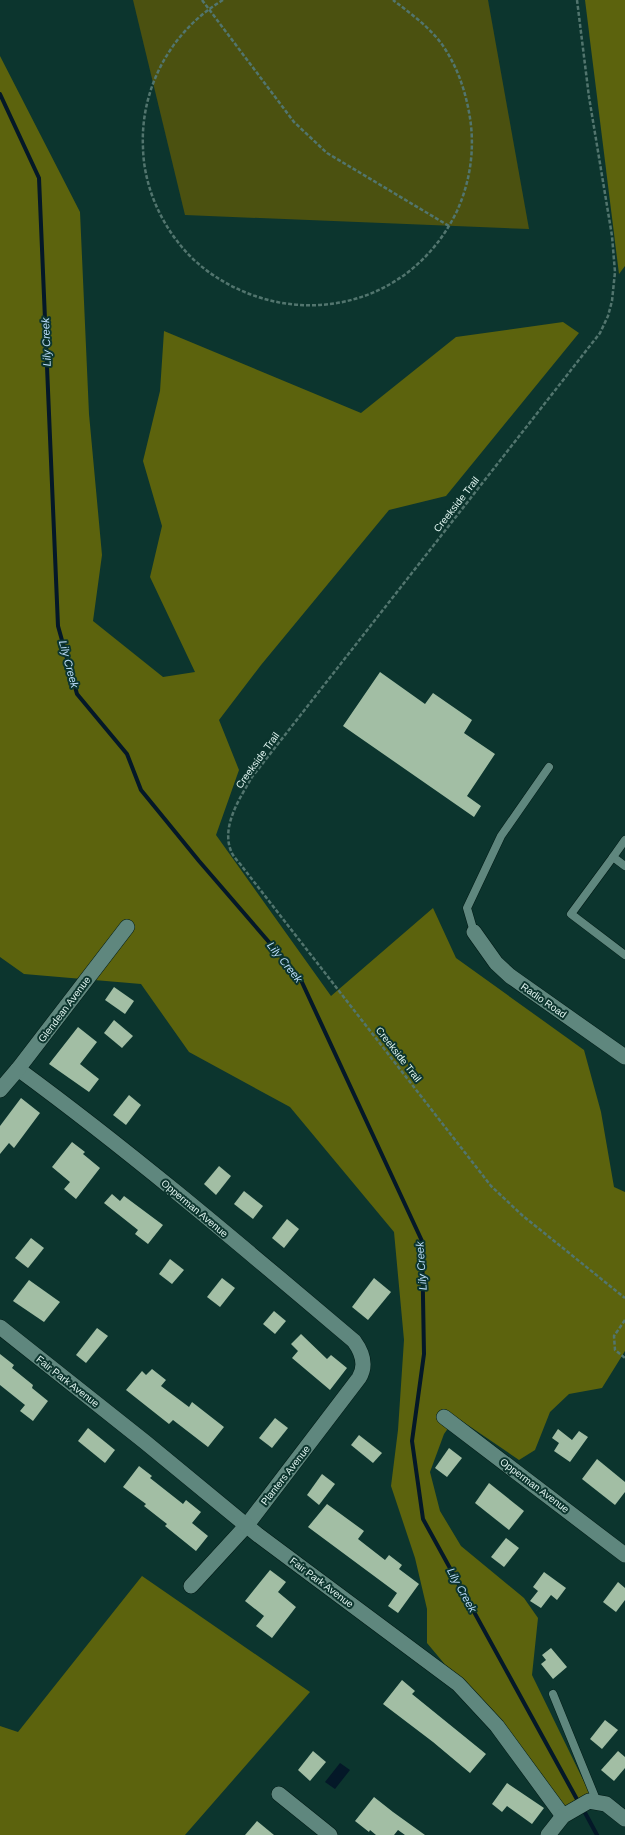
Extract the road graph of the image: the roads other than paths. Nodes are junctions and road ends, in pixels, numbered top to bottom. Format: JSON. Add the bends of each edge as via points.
{"nodes":[{"id":1,"x":549,"y":767,"type":"dead end"},
{"id":2,"x":625,"y":840,"type":"edge"},
{"id":3,"x":613,"y":857,"type":"junction"},
{"id":4,"x":625,"y":866,"type":"edge"},
{"id":5,"x":127,"y":927,"type":"dead end"},
{"id":6,"x":474,"y":932,"type":"joint"},
{"id":7,"x":625,"y":955,"type":"edge"},
{"id":8,"x":625,"y":1057,"type":"edge"},
{"id":9,"x":18,"y":1069,"type":"junction"},
{"id":10,"x":0,"y":1090,"type":"edge"},
{"id":11,"x":0,"y":1326,"type":"edge"},
{"id":12,"x":363,"y":1356,"type":"joint"},
{"id":13,"x":444,"y":1417,"type":"dead end"},
{"id":14,"x":247,"y":1525,"type":"junction"},
{"id":15,"x":625,"y":1555,"type":"edge"},
{"id":16,"x":191,"y":1586,"type":"dead end"},
{"id":17,"x":552,"y":1694,"type":"dead end"},
{"id":18,"x":279,"y":1794,"type":"dead end"},
{"id":19,"x":593,"y":1801,"type":"junction"},
{"id":20,"x":568,"y":1813,"type":"junction"},
{"id":21,"x":625,"y":1819,"type":"edge"},
{"id":22,"x":330,"y":1835,"type":"edge"},
{"id":23,"x":548,"y":1835,"type":"edge"}],
"edges":[{"from":1,"to":6,"type":"lane","via":[[501,836],[483,871],[467,908]]},
{"from":2,"to":3,"type":"lane"},
{"from":3,"to":4,"type":"lane"},
{"from":3,"to":7,"type":"lane","via":[[571,914]]},
{"from":5,"to":9,"type":"street","name":"Glendean Avenue"},
{"from":6,"to":8,"type":"street","name":"Radio Road","via":[[496,963],[510,976]]},
{"from":9,"to":10,"type":"street","name":"Glendean Avenue"},
{"from":9,"to":12,"type":"street","name":"Opperman Avenue","via":[[141,1163],[242,1246],[354,1341]]},
{"from":11,"to":14,"type":"street","name":"Fair Park Avenue"},
{"from":12,"to":14,"type":"street","name":"Planters Avenue","via":[[360,1378]]},
{"from":13,"to":15,"type":"street","name":"Opperman Avenue"},
{"from":14,"to":16,"type":"street","name":"Planters Avenue"},
{"from":14,"to":20,"type":"street","name":"Fair Park Avenue","via":[[458,1684],[497,1726]]},
{"from":17,"to":19,"type":"lane"},
{"from":18,"to":22,"type":"street"},
{"from":19,"to":20,"type":"street"},
{"from":19,"to":21,"type":"street","via":[[611,1807]]},
{"from":20,"to":23,"type":"street"}]}
